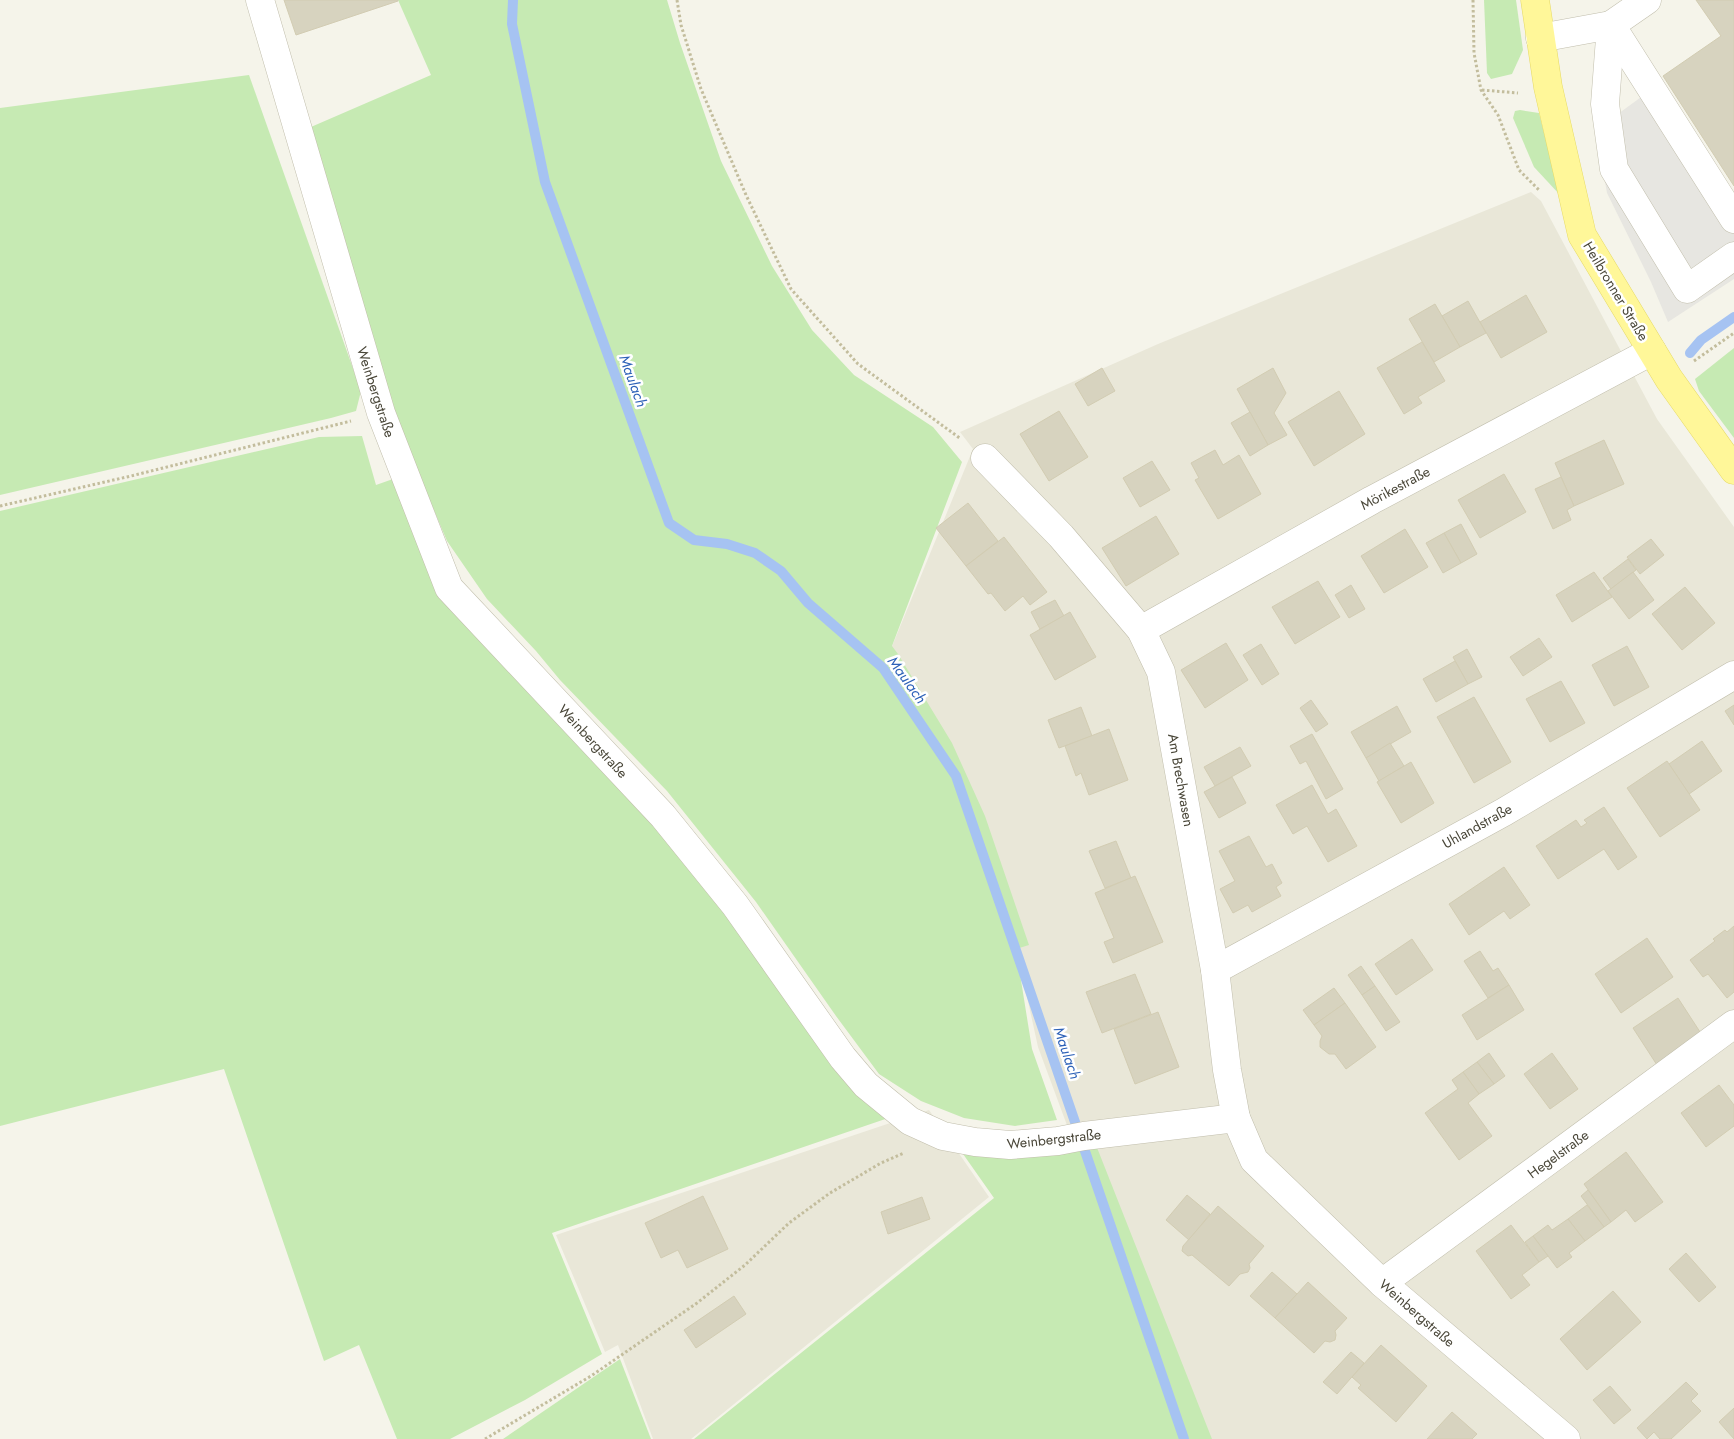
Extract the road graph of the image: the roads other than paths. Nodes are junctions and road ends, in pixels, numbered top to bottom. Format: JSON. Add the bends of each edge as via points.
{"nodes":[{"id":1,"x":260,"y":0,"type":"edge"},
{"id":2,"x":1535,"y":0,"type":"edge"},
{"id":3,"x":1647,"y":0,"type":"edge"},
{"id":4,"x":1611,"y":25,"type":"junction"},
{"id":5,"x":1540,"y":38,"type":"junction"},
{"id":6,"x":1734,"y":219,"type":"edge"},
{"id":7,"x":1734,"y":256,"type":"edge"},
{"id":8,"x":1652,"y":351,"type":"junction"},
{"id":9,"x":985,"y":458,"type":"road end"},
{"id":10,"x":1734,"y":470,"type":"edge"},
{"id":11,"x":1141,"y":630,"type":"junction"},
{"id":12,"x":1734,"y":675,"type":"edge"},
{"id":13,"x":1215,"y":970,"type":"junction"},
{"id":14,"x":1734,"y":1024,"type":"edge"},
{"id":15,"x":1236,"y":1118,"type":"junction"},
{"id":16,"x":1254,"y":1160,"type":"joint"},
{"id":17,"x":1382,"y":1283,"type":"junction"},
{"id":18,"x":1566,"y":1439,"type":"edge"}],
"edges":[{"from":1,"to":15,"type":"street","name":"Weinbergstraße","via":[[381,413],[449,588],[663,816],[735,905],[843,1058],[866,1085],[910,1121],[943,1136],[976,1142],[1010,1145]]},
{"from":2,"to":5,"type":"main road","name":"Heilbronner Straße"},
{"from":3,"to":4,"type":"street"},
{"from":4,"to":5,"type":"street"},
{"from":4,"to":6,"type":"street"},
{"from":4,"to":7,"type":"street","via":[[1605,104],[1614,169],[1687,289]]},
{"from":5,"to":8,"type":"main road","name":"Heilbronner Straße","via":[[1582,235]]},
{"from":8,"to":10,"type":"main road","name":"Heilbronner Straße"},
{"from":8,"to":11,"type":"street","name":"Mörikestraße","via":[[1372,500]]},
{"from":9,"to":11,"type":"street","name":"Am Brechwasen","via":[[1061,536]]},
{"from":11,"to":13,"type":"street","name":"Am Brechwasen","via":[[1161,672]]},
{"from":12,"to":13,"type":"street","name":"Uhlandstraße","via":[[1504,812]]},
{"from":13,"to":15,"type":"street","name":"Am Brechwasen"},
{"from":14,"to":17,"type":"street","name":"Hegelstraße"},
{"from":15,"to":16,"type":"street","name":"Am Brechwasen"},
{"from":16,"to":17,"type":"street","name":"Weinbergstraße"},
{"from":17,"to":18,"type":"street","name":"Weinbergstraße"}]}
